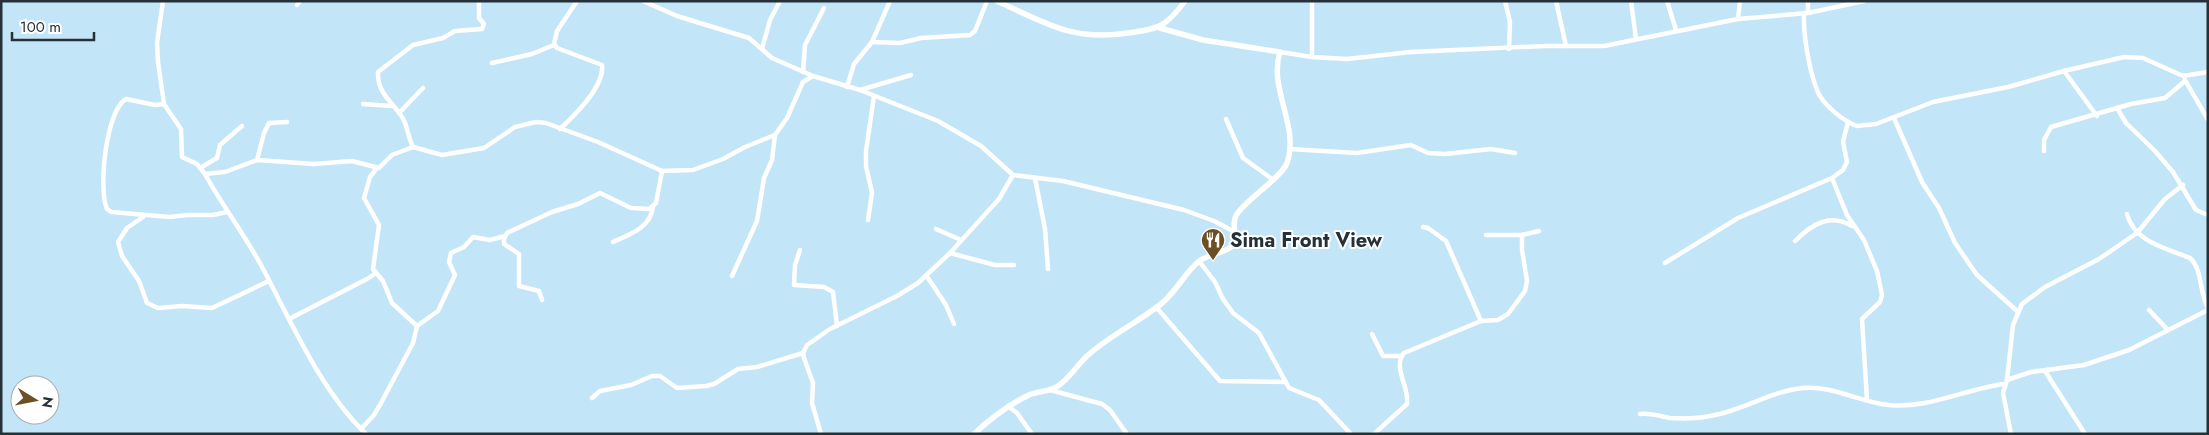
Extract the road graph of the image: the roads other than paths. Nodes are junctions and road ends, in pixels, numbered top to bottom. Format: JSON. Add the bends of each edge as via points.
{"nodes":[{"id":1,"x":163,"y":1,"type":"edge"},
{"id":2,"x":479,"y":1,"type":"edge"},
{"id":3,"x":577,"y":1,"type":"edge"},
{"id":4,"x":643,"y":1,"type":"edge"},
{"id":5,"x":780,"y":1,"type":"edge"},
{"id":6,"x":890,"y":1,"type":"edge"},
{"id":7,"x":987,"y":1,"type":"edge"},
{"id":8,"x":997,"y":1,"type":"edge"},
{"id":9,"x":1185,"y":1,"type":"edge"},
{"id":10,"x":1312,"y":1,"type":"edge"},
{"id":11,"x":1504,"y":1,"type":"edge"},
{"id":12,"x":1556,"y":1,"type":"edge"},
{"id":13,"x":1630,"y":1,"type":"edge"},
{"id":14,"x":1667,"y":1,"type":"edge"},
{"id":15,"x":1740,"y":1,"type":"edge"},
{"id":16,"x":1808,"y":1,"type":"edge"},
{"id":17,"x":1864,"y":1,"type":"edge"},
{"id":18,"x":824,"y":8,"type":"dead end"},
{"id":19,"x":1806,"y":13,"type":"junction"},
{"id":20,"x":1738,"y":19,"type":"junction"},
{"id":21,"x":1160,"y":28,"type":"junction"},
{"id":22,"x":1676,"y":30,"type":"junction"},
{"id":23,"x":1636,"y":39,"type":"junction"},
{"id":24,"x":872,"y":42,"type":"junction"},
{"id":25,"x":554,"y":45,"type":"junction"},
{"id":26,"x":1566,"y":46,"type":"junction"},
{"id":27,"x":1509,"y":48,"type":"junction"},
{"id":28,"x":762,"y":49,"type":"junction"},
{"id":29,"x":1280,"y":52,"type":"junction"},
{"id":30,"x":1312,"y":57,"type":"junction"},
{"id":31,"x":492,"y":62,"type":"dead end"},
{"id":32,"x":2064,"y":71,"type":"junction"},
{"id":33,"x":803,"y":72,"type":"junction"},
{"id":34,"x":2208,"y":72,"type":"edge"},
{"id":35,"x":911,"y":75,"type":"dead end"},
{"id":36,"x":813,"y":76,"type":"junction"},
{"id":37,"x":2184,"y":79,"type":"junction"},
{"id":38,"x":847,"y":87,"type":"junction"},
{"id":39,"x":423,"y":88,"type":"dead end"},
{"id":40,"x":860,"y":90,"type":"junction"},
{"id":41,"x":874,"y":96,"type":"junction"},
{"id":42,"x":164,"y":104,"type":"junction"},
{"id":43,"x":363,"y":104,"type":"dead end"},
{"id":44,"x":392,"y":106,"type":"junction"},
{"id":45,"x":2117,"y":108,"type":"junction"},
{"id":46,"x":399,"y":113,"type":"junction"},
{"id":47,"x":2097,"y":116,"type":"junction"},
{"id":48,"x":1894,"y":118,"type":"junction"},
{"id":49,"x":1226,"y":119,"type":"dead end"},
{"id":50,"x":2208,"y":120,"type":"edge"},
{"id":51,"x":287,"y":122,"type":"dead end"},
{"id":52,"x":1848,"y":122,"type":"junction"},
{"id":53,"x":242,"y":126,"type":"dead end"},
{"id":54,"x":560,"y":129,"type":"junction"},
{"id":55,"x":775,"y":135,"type":"junction"},
{"id":56,"x":413,"y":147,"type":"junction"},
{"id":57,"x":1289,"y":149,"type":"junction"},
{"id":58,"x":2044,"y":151,"type":"dead end"},
{"id":59,"x":1515,"y":153,"type":"dead end"},
{"id":60,"x":257,"y":160,"type":"junction"},
{"id":61,"x":200,"y":168,"type":"junction"},
{"id":62,"x":377,"y":168,"type":"junction"},
{"id":63,"x":662,"y":171,"type":"junction"},
{"id":64,"x":205,"y":174,"type":"junction"},
{"id":65,"x":1013,"y":175,"type":"junction"},
{"id":66,"x":1035,"y":178,"type":"junction"},
{"id":67,"x":1832,"y":178,"type":"junction"},
{"id":68,"x":1272,"y":179,"type":"junction"},
{"id":69,"x":2182,"y":184,"type":"junction"},
{"id":70,"x":653,"y":207,"type":"junction"},
{"id":71,"x":227,"y":212,"type":"junction"},
{"id":72,"x":2127,"y":214,"type":"dead end"},
{"id":73,"x":2208,"y":215,"type":"edge"},
{"id":74,"x":144,"y":216,"type":"junction"},
{"id":75,"x":868,"y":220,"type":"dead end"},
{"id":76,"x":1423,"y":227,"type":"dead end"},
{"id":77,"x":1854,"y":227,"type":"junction"},
{"id":78,"x":936,"y":230,"type":"dead end"},
{"id":79,"x":1233,"y":231,"type":"junction"},
{"id":80,"x":1539,"y":231,"type":"dead end"},
{"id":81,"x":2137,"y":233,"type":"junction"},
{"id":82,"x":1486,"y":235,"type":"dead end"},
{"id":83,"x":1522,"y":235,"type":"junction"},
{"id":84,"x":505,"y":236,"type":"junction"},
{"id":85,"x":961,"y":240,"type":"junction"},
{"id":86,"x":1795,"y":241,"type":"dead end"},
{"id":87,"x":614,"y":242,"type":"dead end"},
{"id":88,"x":800,"y":250,"type":"dead end"},
{"id":89,"x":950,"y":253,"type":"junction"},
{"id":90,"x":1198,"y":261,"type":"junction"},
{"id":91,"x":1666,"y":264,"type":"dead end"},
{"id":92,"x":1014,"y":265,"type":"dead end"},
{"id":93,"x":1048,"y":269,"type":"dead end"},
{"id":94,"x":376,"y":273,"type":"junction"},
{"id":95,"x":926,"y":275,"type":"junction"},
{"id":96,"x":732,"y":276,"type":"dead end"},
{"id":97,"x":269,"y":281,"type":"junction"},
{"id":98,"x":542,"y":300,"type":"dead end"},
{"id":99,"x":1156,"y":307,"type":"junction"},
{"id":100,"x":2208,"y":309,"type":"edge"},
{"id":101,"x":2149,"y":310,"type":"dead end"},
{"id":102,"x":2017,"y":311,"type":"junction"},
{"id":103,"x":289,"y":319,"type":"junction"},
{"id":104,"x":1481,"y":321,"type":"junction"},
{"id":105,"x":954,"y":324,"type":"dead end"},
{"id":106,"x":417,"y":326,"type":"junction"},
{"id":107,"x":838,"y":326,"type":"junction"},
{"id":108,"x":2167,"y":329,"type":"junction"},
{"id":109,"x":1372,"y":334,"type":"dead end"},
{"id":110,"x":803,"y":353,"type":"junction"},
{"id":111,"x":1402,"y":356,"type":"junction"},
{"id":112,"x":2045,"y":370,"type":"junction"},
{"id":113,"x":2007,"y":380,"type":"junction"},
{"id":114,"x":1286,"y":382,"type":"junction"},
{"id":115,"x":2004,"y":384,"type":"junction"},
{"id":116,"x":1050,"y":390,"type":"junction"},
{"id":117,"x":592,"y":398,"type":"dead end"},
{"id":118,"x":1867,"y":400,"type":"junction"},
{"id":119,"x":1008,"y":406,"type":"junction"},
{"id":120,"x":1640,"y":414,"type":"dead end"},
{"id":121,"x":361,"y":428,"type":"junction"},
{"id":122,"x":366,"y":434,"type":"edge"},
{"id":123,"x":821,"y":434,"type":"edge"},
{"id":124,"x":974,"y":434,"type":"edge"},
{"id":125,"x":1032,"y":434,"type":"edge"},
{"id":126,"x":1127,"y":434,"type":"edge"},
{"id":127,"x":1351,"y":434,"type":"edge"},
{"id":128,"x":1374,"y":434,"type":"edge"},
{"id":129,"x":2010,"y":434,"type":"edge"},
{"id":130,"x":2085,"y":434,"type":"edge"}],
"edges":[{"from":1,"to":42,"type":"street","via":[[157,43]]},
{"from":2,"to":44,"type":"street","via":[[478,14],[484,24],[482,29],[455,31],[443,38],[414,45],[380,70],[378,79]]},
{"from":3,"to":25,"type":"street","via":[[557,31]]},
{"from":4,"to":28,"type":"street","via":[[677,16],[749,38]]},
{"from":5,"to":28,"type":"street","via":[[770,20]]},
{"from":6,"to":24,"type":"street"},
{"from":7,"to":24,"type":"street","via":[[975,31],[970,35],[920,38],[900,43]]},
{"from":8,"to":21,"type":"street","via":[[1079,35]]},
{"from":9,"to":21,"type":"street"},
{"from":10,"to":30,"type":"street"},
{"from":11,"to":27,"type":"street","via":[[1510,22]]},
{"from":12,"to":26,"type":"street"},
{"from":13,"to":23,"type":"street"},
{"from":14,"to":22,"type":"street"},
{"from":15,"to":20,"type":"street"},
{"from":16,"to":19,"type":"street"},
{"from":17,"to":19,"type":"street"},
{"from":18,"to":33,"type":"street","via":[[805,45]]},
{"from":19,"to":20,"type":"street"},
{"from":19,"to":52,"type":"street","via":[[1804,30],[1817,90]]},
{"from":20,"to":22,"type":"street"},
{"from":21,"to":29,"type":"street","via":[[1203,40]]},
{"from":22,"to":23,"type":"street"},
{"from":23,"to":26,"type":"street","via":[[1604,46]]},
{"from":24,"to":38,"type":"street","via":[[854,64]]},
{"from":25,"to":31,"type":"street","via":[[532,54]]},
{"from":25,"to":54,"type":"street","via":[[595,60],[602,65],[603,71],[598,84]]},
{"from":26,"to":27,"type":"street"},
{"from":27,"to":30,"type":"street","via":[[1347,58]]},
{"from":28,"to":33,"type":"street","via":[[772,58]]},
{"from":29,"to":30,"type":"street"},
{"from":29,"to":57,"type":"street","via":[[1277,67],[1279,94],[1286,113]]},
{"from":32,"to":37,"type":"street","via":[[2137,57]]},
{"from":32,"to":47,"type":"street"},
{"from":32,"to":48,"type":"street","via":[[2008,87],[1933,102]]},
{"from":33,"to":36,"type":"street"},
{"from":34,"to":37,"type":"street"},
{"from":35,"to":40,"type":"street"},
{"from":36,"to":38,"type":"street"},
{"from":36,"to":55,"type":"street","via":[[803,82],[787,118]]},
{"from":37,"to":45,"type":"street","via":[[2165,98]]},
{"from":37,"to":50,"type":"street"},
{"from":38,"to":40,"type":"street"},
{"from":39,"to":46,"type":"street"},
{"from":40,"to":41,"type":"street"},
{"from":41,"to":65,"type":"street","via":[[938,121],[972,140]]},
{"from":41,"to":75,"type":"street","via":[[866,151],[872,194]]},
{"from":42,"to":61,"type":"street","via":[[180,125],[182,157],[192,160]]},
{"from":42,"to":74,"type":"street","via":[[155,105],[130,98],[122,100],[117,107],[104,158],[107,209]]},
{"from":43,"to":44,"type":"street"},
{"from":44,"to":46,"type":"street"},
{"from":45,"to":47,"type":"street"},
{"from":45,"to":69,"type":"street","via":[[2126,123],[2155,150]]},
{"from":46,"to":56,"type":"street"},
{"from":47,"to":58,"type":"street","via":[[2052,127],[2044,140]]},
{"from":48,"to":52,"type":"street","via":[[1861,126]]},
{"from":48,"to":102,"type":"street","via":[[1922,182],[1940,208],[1955,244],[1977,275]]},
{"from":49,"to":68,"type":"street","via":[[1243,158]]},
{"from":51,"to":60,"type":"street","via":[[269,123]]},
{"from":52,"to":67,"type":"street","via":[[1843,142],[1846,162]]},
{"from":53,"to":61,"type":"street","via":[[220,145],[218,158]]},
{"from":54,"to":56,"type":"street","via":[[542,122],[514,127],[484,148],[457,154],[437,154]]},
{"from":54,"to":63,"type":"street"},
{"from":55,"to":63,"type":"street","via":[[693,170]]},
{"from":55,"to":96,"type":"street","via":[[757,221]]},
{"from":56,"to":62,"type":"street","via":[[392,156]]},
{"from":57,"to":59,"type":"street","via":[[1358,153],[1411,145],[1426,152],[1445,154],[1491,149]]},
{"from":57,"to":68,"type":"street","via":[[1284,169]]},
{"from":60,"to":62,"type":"street","via":[[314,164],[352,161]]},
{"from":60,"to":64,"type":"street","via":[[226,172]]},
{"from":61,"to":64,"type":"street"},
{"from":62,"to":94,"type":"street","via":[[370,177],[364,198],[378,222],[372,264]]},
{"from":63,"to":70,"type":"street"},
{"from":64,"to":71,"type":"street"},
{"from":65,"to":66,"type":"street"},
{"from":65,"to":85,"type":"street","via":[[999,199]]},
{"from":66,"to":79,"type":"street","via":[[1184,210]]},
{"from":66,"to":93,"type":"street","via":[[1045,229]]},
{"from":67,"to":77,"type":"street"},
{"from":67,"to":91,"type":"street","via":[[1738,218]]},
{"from":68,"to":79,"type":"street","via":[[1237,214]]},
{"from":69,"to":73,"type":"street","via":[[2196,210]]},
{"from":69,"to":81,"type":"street"},
{"from":70,"to":84,"type":"street","via":[[631,208],[600,193]]},
{"from":70,"to":87,"type":"street","via":[[649,221]]},
{"from":71,"to":74,"type":"street","via":[[206,216]]},
{"from":71,"to":97,"type":"street"},
{"from":72,"to":81,"type":"street"},
{"from":74,"to":97,"type":"street","via":[[127,228],[118,242],[122,256],[150,305],[158,308],[212,308]]},
{"from":76,"to":104,"type":"street","via":[[1446,241]]},
{"from":77,"to":86,"type":"street","via":[[1839,220],[1826,220],[1809,228]]},
{"from":77,"to":118,"type":"street","via":[[1870,253],[1882,295],[1875,308],[1862,319]]},
{"from":78,"to":85,"type":"street"},
{"from":79,"to":90,"type":"street","via":[[1233,246]]},
{"from":80,"to":83,"type":"street"},
{"from":81,"to":100,"type":"street","via":[[2194,262]]},
{"from":81,"to":102,"type":"street","via":[[2040,290]]},
{"from":82,"to":83,"type":"street"},
{"from":83,"to":104,"type":"street","via":[[1522,256],[1527,272],[1525,290],[1503,317]]},
{"from":84,"to":98,"type":"street","via":[[504,244],[519,254],[519,286],[539,291]]},
{"from":84,"to":106,"type":"street","via":[[490,240],[473,237],[464,248],[451,254],[449,262],[455,272],[453,280],[438,310]]},
{"from":85,"to":89,"type":"street"},
{"from":88,"to":107,"type":"street","via":[[794,265],[794,285],[824,287],[833,292]]},
{"from":89,"to":92,"type":"street","via":[[995,265]]},
{"from":89,"to":95,"type":"street"},
{"from":90,"to":99,"type":"street"},
{"from":90,"to":114,"type":"street","via":[[1215,282],[1232,313],[1259,333]]},
{"from":94,"to":103,"type":"street"},
{"from":94,"to":106,"type":"street","via":[[392,303]]},
{"from":95,"to":105,"type":"street","via":[[946,304]]},
{"from":95,"to":107,"type":"street","via":[[909,290]]},
{"from":97,"to":103,"type":"street"},
{"from":99,"to":114,"type":"street","via":[[1218,379],[1225,382]]},
{"from":99,"to":116,"type":"street","via":[[1100,345],[1061,384]]},
{"from":100,"to":108,"type":"street"},
{"from":101,"to":108,"type":"street"},
{"from":102,"to":113,"type":"street","via":[[2009,348]]},
{"from":103,"to":121,"type":"street","via":[[350,418]]},
{"from":104,"to":111,"type":"street"},
{"from":106,"to":121,"type":"street","via":[[413,344],[381,403]]},
{"from":107,"to":110,"type":"street","via":[[807,345]]},
{"from":108,"to":112,"type":"street","via":[[2129,350],[2084,365]]},
{"from":109,"to":111,"type":"street","via":[[1383,356]]},
{"from":110,"to":117,"type":"street","via":[[757,367],[738,369],[706,386],[677,388],[660,376],[652,376],[631,385],[600,391]]},
{"from":110,"to":123,"type":"street","via":[[814,383],[812,403]]},
{"from":111,"to":128,"type":"street","via":[[1400,365],[1408,394],[1407,404]]},
{"from":112,"to":113,"type":"street"},
{"from":112,"to":130,"type":"street"},
{"from":113,"to":115,"type":"street"},
{"from":114,"to":127,"type":"street","via":[[1291,389],[1319,400]]},
{"from":115,"to":118,"type":"street","via":[[1918,404],[1889,405]]},
{"from":115,"to":129,"type":"street"},
{"from":116,"to":119,"type":"street"},
{"from":116,"to":126,"type":"street","via":[[1102,404]]},
{"from":118,"to":120,"type":"street","via":[[1801,388],[1714,416],[1676,418]]},
{"from":119,"to":124,"type":"street"},
{"from":119,"to":125,"type":"street","via":[[1023,419]]},
{"from":121,"to":122,"type":"street"}]}
